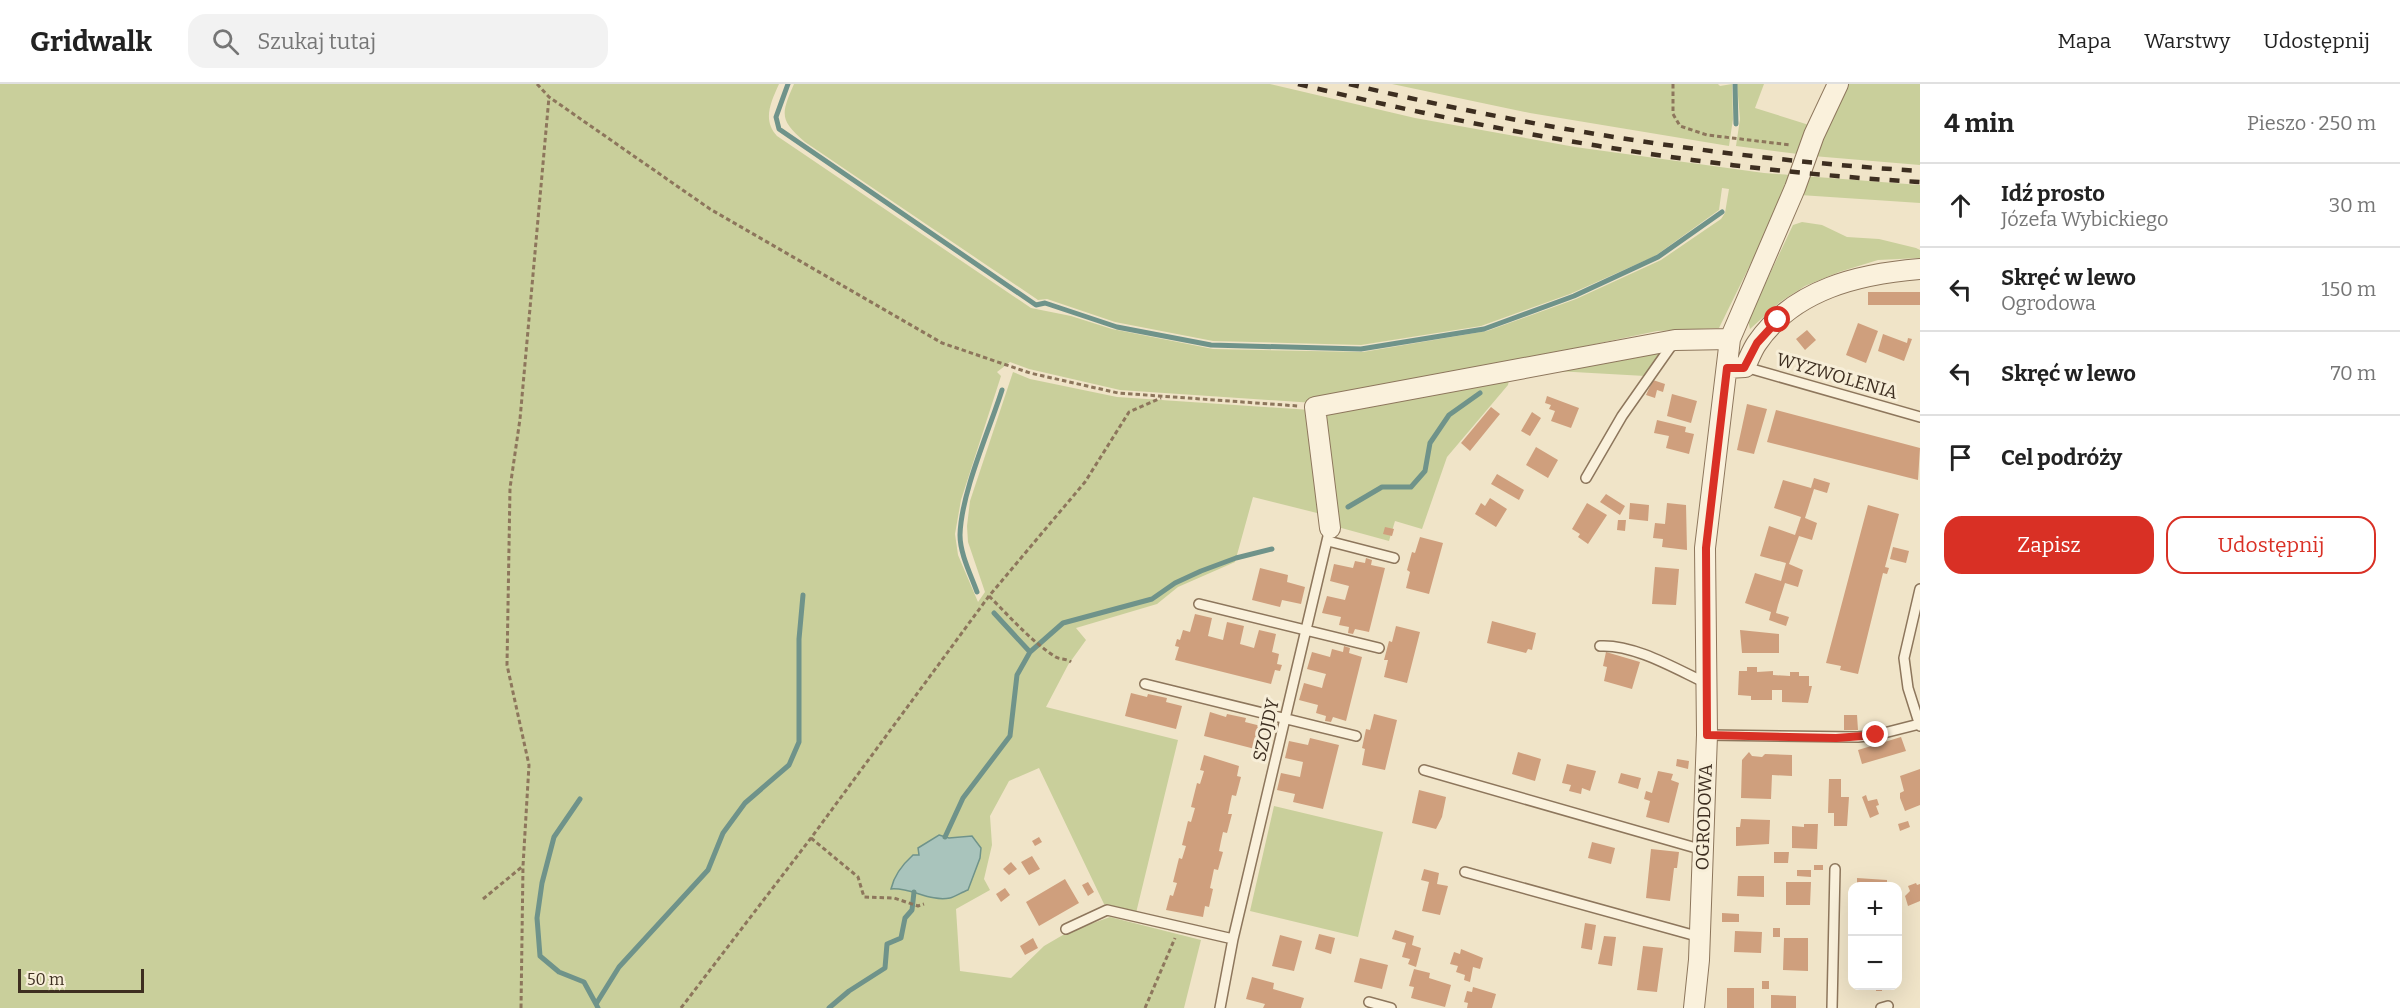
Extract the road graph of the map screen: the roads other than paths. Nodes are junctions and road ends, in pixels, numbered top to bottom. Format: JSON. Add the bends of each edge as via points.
{"nodes":[{"id":1,"x":1838,"y":84,"type":"edge"},
{"id":2,"x":1920,"y":269,"type":"edge"},
{"id":3,"x":1730,"y":339,"type":"junction"},
{"id":4,"x":1675,"y":340,"type":"junction"},
{"id":5,"x":1736,"y":368,"type":"junction"},
{"id":6,"x":1920,"y":417,"type":"edge"},
{"id":7,"x":1586,"y":478,"type":"dead end"},
{"id":8,"x":1329,"y":535,"type":"junction"},
{"id":9,"x":1394,"y":558,"type":"dead end"},
{"id":10,"x":1920,"y":589,"type":"edge"},
{"id":11,"x":1199,"y":604,"type":"dead end"},
{"id":12,"x":1307,"y":630,"type":"junction"},
{"id":13,"x":1600,"y":646,"type":"dead end"},
{"id":14,"x":1379,"y":648,"type":"dead end"},
{"id":15,"x":1706,"y":682,"type":"junction"},
{"id":16,"x":1145,"y":684,"type":"dead end"},
{"id":17,"x":1285,"y":718,"type":"junction"},
{"id":18,"x":1920,"y":725,"type":"edge"},
{"id":19,"x":1707,"y":735,"type":"junction"},
{"id":20,"x":1356,"y":736,"type":"dead end"},
{"id":21,"x":1424,"y":770,"type":"dead end"},
{"id":22,"x":1703,"y":850,"type":"junction"},
{"id":23,"x":1835,"y":869,"type":"dead end"},
{"id":24,"x":1465,"y":872,"type":"dead end"},
{"id":25,"x":1066,"y":928,"type":"dead end"},
{"id":26,"x":1700,"y":937,"type":"junction"},
{"id":27,"x":1233,"y":939,"type":"junction"},
{"id":28,"x":1369,"y":1002,"type":"dead end"},
{"id":29,"x":1220,"y":1008,"type":"edge"},
{"id":30,"x":1390,"y":1008,"type":"edge"},
{"id":31,"x":1695,"y":1008,"type":"edge"},
{"id":32,"x":1832,"y":1008,"type":"edge"}],
"edges":[{"from":1,"to":3,"type":"street","name":"OGRODOWA"},
{"from":2,"to":5,"type":"street","via":[[1880,272],[1820,291],[1778,320]]},
{"from":3,"to":4,"type":"street"},
{"from":3,"to":5,"type":"street","name":"OGRODOWA"},
{"from":4,"to":7,"type":"lane","via":[[1622,416]]},
{"from":4,"to":8,"type":"street","via":[[1315,407]]},
{"from":5,"to":6,"type":"lane","name":"WYZWOLENIA"},
{"from":5,"to":15,"type":"street","name":"OGRODOWA","via":[[1706,548]]},
{"from":8,"to":9,"type":"lane"},
{"from":8,"to":12,"type":"lane","name":"SZOJDY"},
{"from":10,"to":18,"type":"lane","via":[[1904,658],[1908,688]]},
{"from":11,"to":12,"type":"lane"},
{"from":12,"to":14,"type":"lane"},
{"from":12,"to":17,"type":"lane","name":"SZOJDY"},
{"from":13,"to":15,"type":"lane","via":[[1632,650]]},
{"from":15,"to":19,"type":"street","name":"OGRODOWA"},
{"from":16,"to":17,"type":"lane"},
{"from":17,"to":20,"type":"lane"},
{"from":17,"to":27,"type":"lane","name":"SZOJDY"},
{"from":18,"to":19,"type":"lane","via":[[1858,737]]},
{"from":19,"to":22,"type":"street","name":"OGRODOWA"},
{"from":21,"to":22,"type":"lane"},
{"from":22,"to":26,"type":"street","name":"OGRODOWA"},
{"from":23,"to":32,"type":"lane"},
{"from":24,"to":26,"type":"lane"},
{"from":25,"to":27,"type":"lane","via":[[1107,910]]},
{"from":26,"to":31,"type":"street","name":"OGRODOWA"},
{"from":27,"to":29,"type":"lane","name":"SZOJDY"},
{"from":28,"to":30,"type":"lane"}]}
